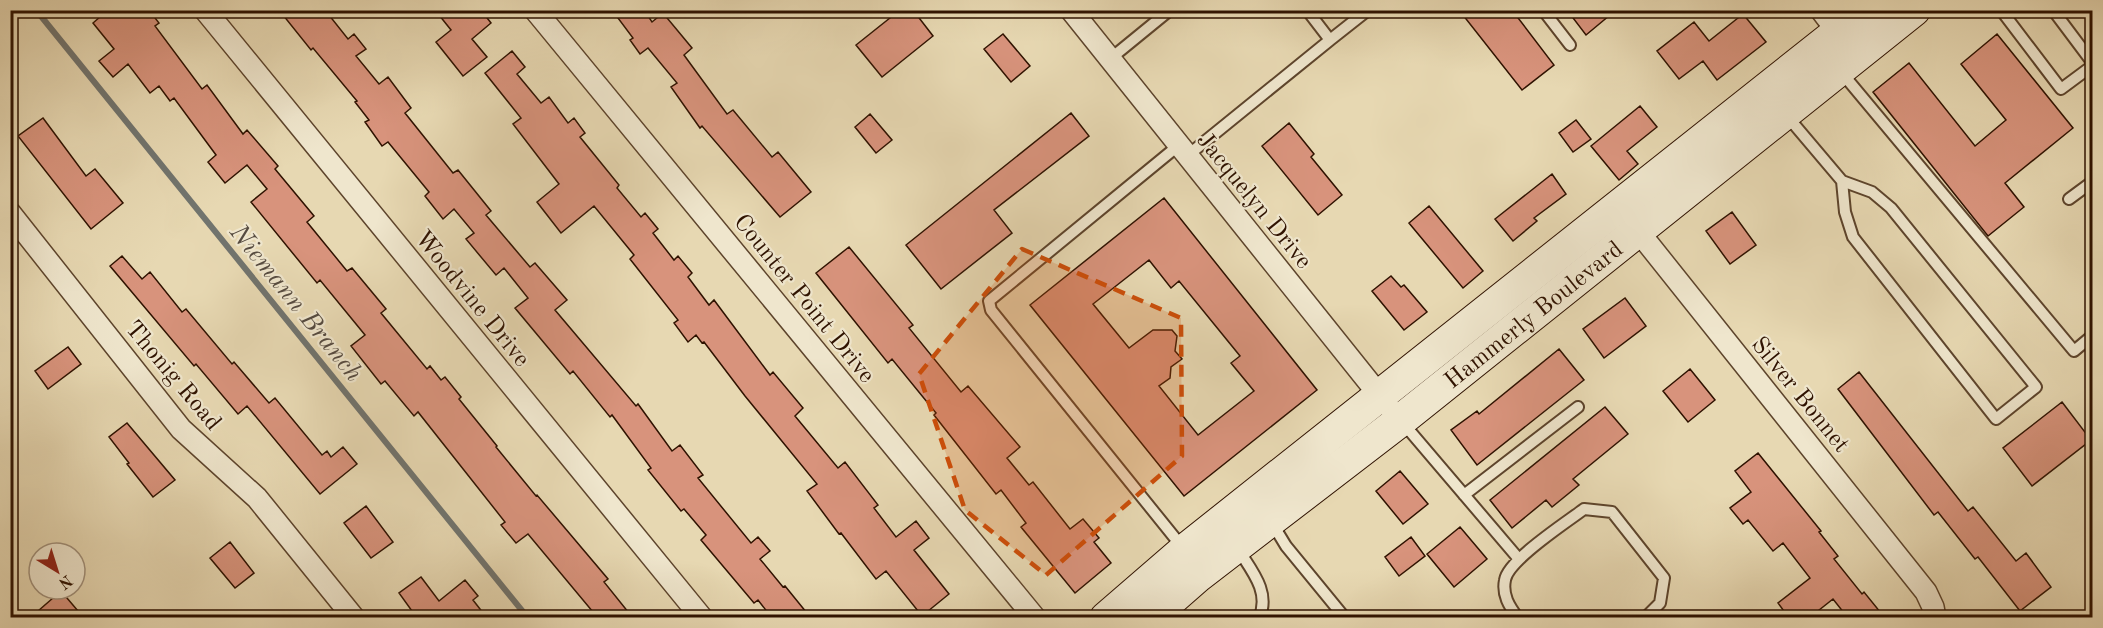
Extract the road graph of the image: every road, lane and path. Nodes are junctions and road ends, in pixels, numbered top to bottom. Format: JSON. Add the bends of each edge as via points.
{"nodes":[{"id":1,"x":205,"y":10,"type":"edge"},
{"id":2,"x":536,"y":10,"type":"edge"},
{"id":3,"x":1071,"y":10,"type":"edge"},
{"id":4,"x":1170,"y":10,"type":"edge"},
{"id":5,"x":1307,"y":10,"type":"edge"},
{"id":6,"x":1368,"y":10,"type":"edge"},
{"id":7,"x":1543,"y":10,"type":"edge"},
{"id":8,"x":1866,"y":10,"type":"edge"},
{"id":9,"x":1914,"y":10,"type":"edge"},
{"id":10,"x":2001,"y":10,"type":"edge"},
{"id":11,"x":2053,"y":10,"type":"edge"},
{"id":12,"x":1330,"y":40,"type":"junction"},
{"id":13,"x":1839,"y":42,"type":"edge"},
{"id":14,"x":1570,"y":45,"type":"dead end"},
{"id":15,"x":1110,"y":59,"type":"junction"},
{"id":16,"x":2092,"y":64,"type":"edge"},
{"id":17,"x":1785,"y":113,"type":"junction"},
{"id":18,"x":1183,"y":150,"type":"junction"},
{"id":19,"x":1842,"y":181,"type":"junction"},
{"id":20,"x":2092,"y":182,"type":"edge"},
{"id":21,"x":2069,"y":199,"type":"dead end"},
{"id":22,"x":1619,"y":206,"type":"junction"},
{"id":23,"x":10,"y":213,"type":"edge"},
{"id":24,"x":1638,"y":231,"type":"junction"},
{"id":25,"x":2092,"y":336,"type":"edge"},
{"id":26,"x":1379,"y":396,"type":"junction"},
{"id":27,"x":1578,"y":408,"type":"dead end"},
{"id":28,"x":1401,"y":420,"type":"junction"},
{"id":29,"x":1464,"y":495,"type":"junction"},
{"id":30,"x":1270,"y":520,"type":"junction"},
{"id":31,"x":1236,"y":546,"type":"junction"},
{"id":32,"x":1185,"y":550,"type":"junction"},
{"id":33,"x":1518,"y":558,"type":"junction"},
{"id":34,"x":354,"y":618,"type":"edge"},
{"id":35,"x":702,"y":618,"type":"edge"},
{"id":36,"x":1035,"y":618,"type":"edge"},
{"id":37,"x":1106,"y":618,"type":"edge"},
{"id":38,"x":1150,"y":618,"type":"edge"},
{"id":39,"x":1259,"y":618,"type":"edge"},
{"id":40,"x":1345,"y":618,"type":"edge"},
{"id":41,"x":1518,"y":618,"type":"edge"},
{"id":42,"x":1645,"y":618,"type":"edge"},
{"id":43,"x":1935,"y":618,"type":"edge"}],
"edges":[{"from":1,"to":35,"type":"street","name":"Woodvine Drive"},
{"from":2,"to":36,"type":"street","name":"Counter Point Drive"},
{"from":3,"to":15,"type":"street","name":"Jacquelyn Drive"},
{"from":4,"to":15,"type":"lane"},
{"from":5,"to":12,"type":"lane"},
{"from":6,"to":12,"type":"lane"},
{"from":7,"to":14,"type":"lane"},
{"from":8,"to":13,"type":"main road","name":"Hammerly Boulevard"},
{"from":9,"to":13,"type":"main road","name":"Hammerly Boulevard"},
{"from":10,"to":16,"type":"lane","via":[[2061,89]]},
{"from":11,"to":16,"type":"lane"},
{"from":12,"to":18,"type":"lane"},
{"from":13,"to":17,"type":"main road","name":"Hammerly Boulevard"},
{"from":13,"to":22,"type":"main road","name":"Hammerly Boulevard"},
{"from":13,"to":25,"type":"lane","via":[[2074,351]]},
{"from":15,"to":18,"type":"street","name":"Jacquelyn Drive"},
{"from":17,"to":19,"type":"lane"},
{"from":17,"to":24,"type":"main road","name":"Hammerly Boulevard"},
{"from":18,"to":26,"type":"street","name":"Jacquelyn Drive"},
{"from":18,"to":32,"type":"lane","via":[[989,301],[992,310]]},
{"from":19,"to":19,"type":"lane","via":[[1845,212],[1853,237],[1996,419],[2036,387],[1891,207],[1872,192]]},
{"from":20,"to":21,"type":"lane"},
{"from":22,"to":24,"type":"street","name":"Silver Bonnet"},
{"from":22,"to":26,"type":"main road","name":"Hammerly Boulevard"},
{"from":23,"to":34,"type":"street","name":"Thonig Road","via":[[181,429],[257,498]]},
{"from":24,"to":28,"type":"main road","name":"Hammerly Boulevard"},
{"from":24,"to":43,"type":"street","name":"Silver Bonnet","via":[[1926,592]]},
{"from":26,"to":28,"type":"street","name":"Jacquelyn Drive"},
{"from":26,"to":32,"type":"main road","name":"Hammerly Boulevard"},
{"from":27,"to":29,"type":"lane"},
{"from":28,"to":29,"type":"lane"},
{"from":28,"to":30,"type":"main road","name":"Hammerly Boulevard"},
{"from":29,"to":33,"type":"lane"},
{"from":30,"to":31,"type":"main road","name":"Hammerly Boulevard"},
{"from":30,"to":40,"type":"lane","via":[[1286,546]]},
{"from":31,"to":38,"type":"main road","name":"Hammerly Boulevard"},
{"from":31,"to":39,"type":"lane","via":[[1261,585],[1264,607]]},
{"from":32,"to":37,"type":"main road","name":"Hammerly Boulevard"},
{"from":33,"to":41,"type":"lane","via":[[1505,578],[1507,604]]},
{"from":33,"to":42,"type":"lane","via":[[1584,509],[1612,512],[1664,578],[1660,603]]}]}
